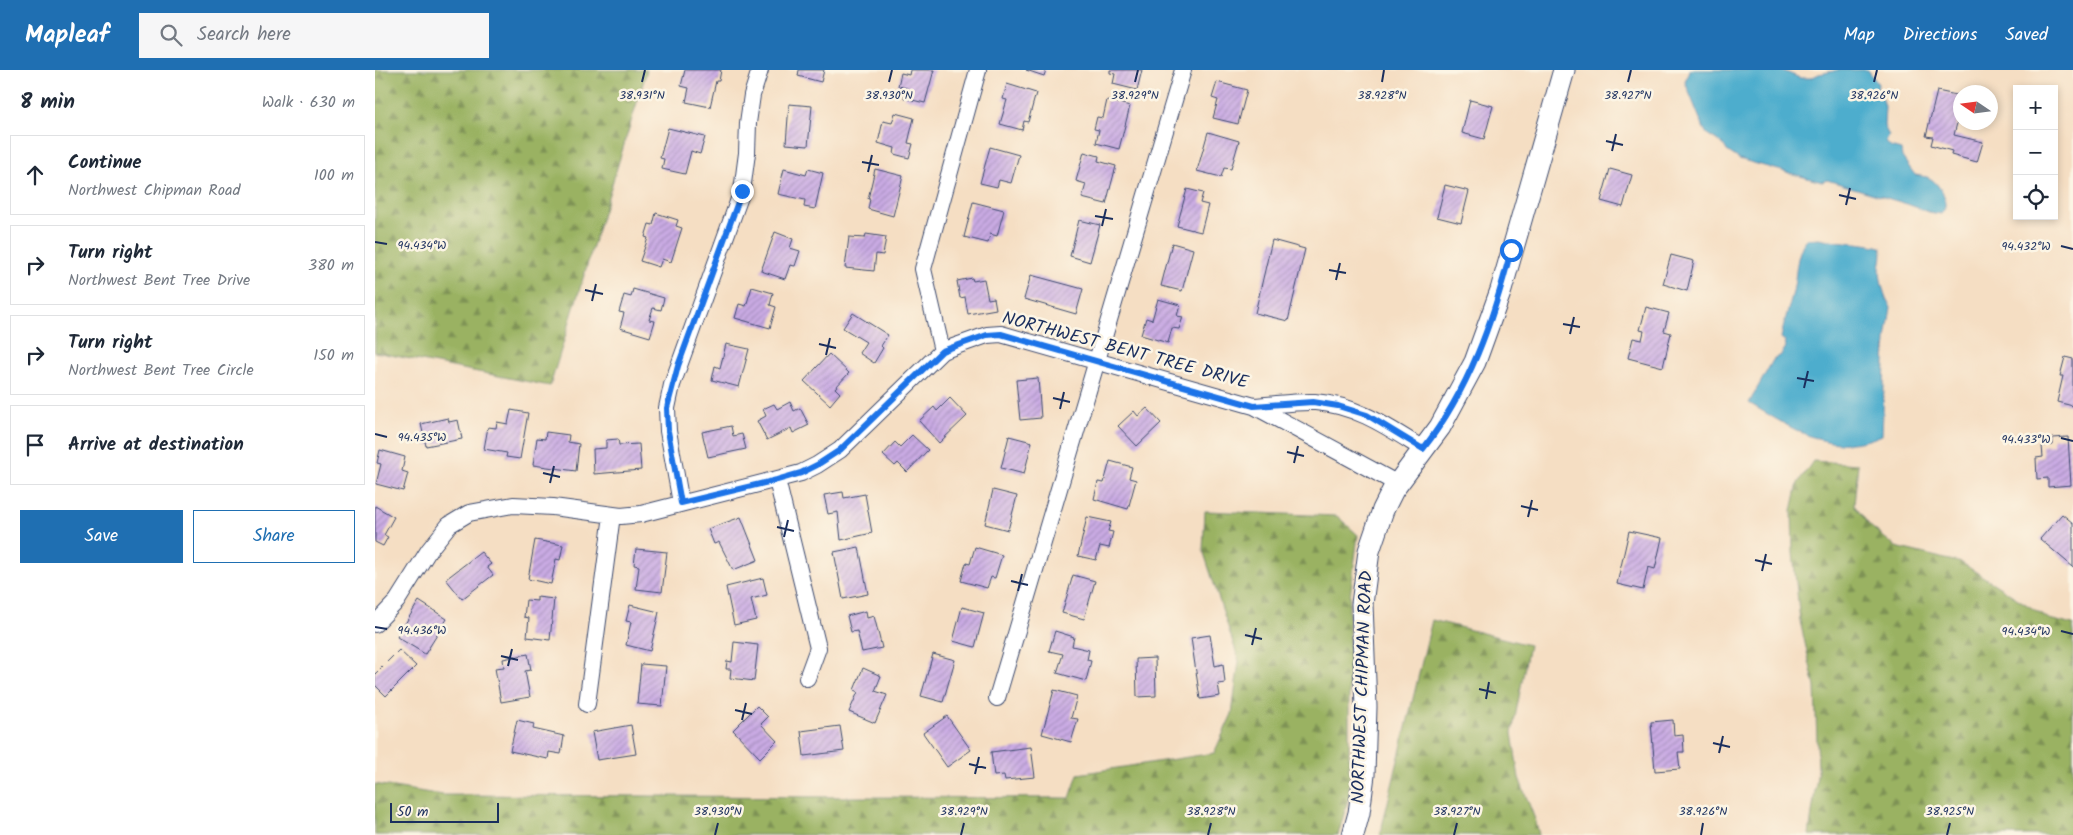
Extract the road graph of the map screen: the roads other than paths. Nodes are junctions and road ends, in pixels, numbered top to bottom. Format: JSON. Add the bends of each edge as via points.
{"nodes":[{"id":1,"x":760,"y":70,"type":"edge"},
{"id":2,"x":978,"y":70,"type":"edge"},
{"id":3,"x":1183,"y":70,"type":"edge"},
{"id":4,"x":1564,"y":70,"type":"edge"},
{"id":5,"x":942,"y":351,"type":"junction"},
{"id":6,"x":1097,"y":361,"type":"junction"},
{"id":7,"x":1254,"y":406,"type":"junction"},
{"id":8,"x":1423,"y":449,"type":"junction"},
{"id":9,"x":777,"y":480,"type":"junction"},
{"id":10,"x":1397,"y":484,"type":"junction"},
{"id":11,"x":681,"y":503,"type":"junction"},
{"id":12,"x":612,"y":514,"type":"junction"},
{"id":13,"x":375,"y":624,"type":"edge"},
{"id":14,"x":807,"y":678,"type":"dead end"},
{"id":15,"x":997,"y":698,"type":"dead end"},
{"id":16,"x":587,"y":704,"type":"dead end"},
{"id":17,"x":1353,"y":835,"type":"edge"}],
"edges":[{"from":1,"to":11,"type":"street","via":[[752,95],[742,191],[678,366],[667,408]]},
{"from":2,"to":5,"type":"street","via":[[923,269]]},
{"from":3,"to":6,"type":"street"},
{"from":4,"to":8,"type":"main road","name":"NORTHWEST CHIPMAN ROAD","via":[[1501,290],[1475,362],[1455,403]]},
{"from":5,"to":6,"type":"street","name":"NORTHWEST BENT TREE DRIVE","via":[[987,335],[1001,334]]},
{"from":5,"to":9,"type":"street","name":"NORTHWEST BENT TREE DRIVE","via":[[840,450],[801,473]]},
{"from":6,"to":7,"type":"street","name":"NORTHWEST BENT TREE DRIVE"},
{"from":6,"to":15,"type":"street"},
{"from":7,"to":8,"type":"street","name":"NORTHWEST BENT TREE DRIVE","via":[[1313,402],[1338,406],[1367,415]]},
{"from":7,"to":10,"type":"street","name":"NORTHWEST BENT TREE DRIVE"},
{"from":8,"to":10,"type":"main road","name":"NORTHWEST CHIPMAN ROAD"},
{"from":9,"to":11,"type":"street","name":"NORTHWEST BENT TREE DRIVE"},
{"from":9,"to":14,"type":"street","via":[[818,648]]},
{"from":10,"to":17,"type":"main road","name":"NORTHWEST CHIPMAN ROAD","via":[[1383,510],[1365,573],[1362,604],[1366,708],[1364,775]]},
{"from":11,"to":12,"type":"street","name":"NORTHWEST BENT TREE DRIVE","via":[[641,514]]},
{"from":12,"to":13,"type":"street","name":"NORTHWEST BENT TREE DRIVE","via":[[513,504],[458,518],[429,550],[397,601]]},
{"from":12,"to":16,"type":"street"}]}
